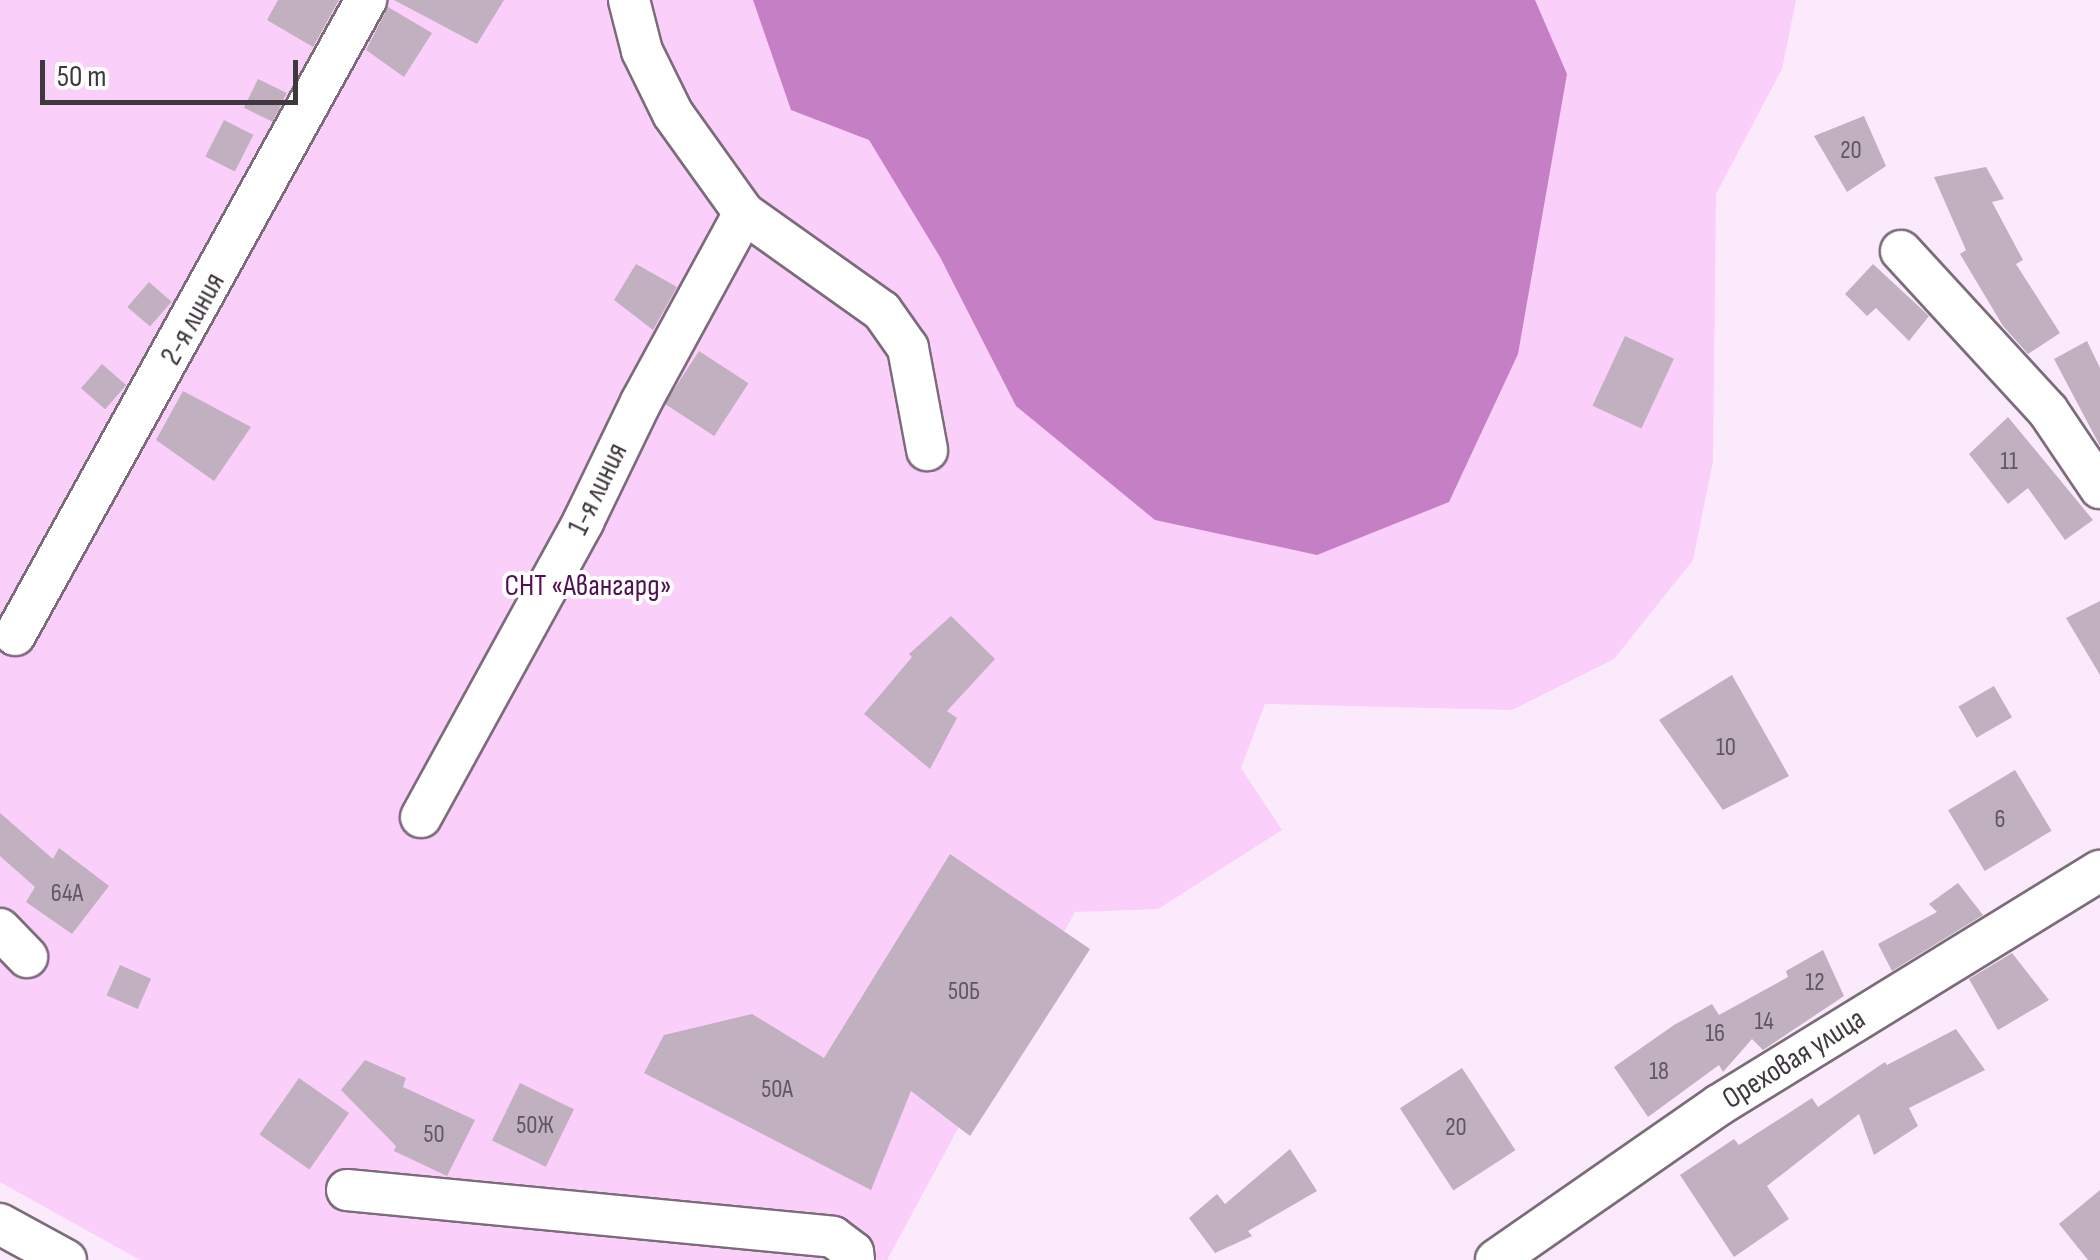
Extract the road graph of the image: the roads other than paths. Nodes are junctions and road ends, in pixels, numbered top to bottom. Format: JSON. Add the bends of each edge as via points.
{"nodes":[{"id":1,"x":366,"y":0,"type":"edge"},
{"id":2,"x":628,"y":0,"type":"edge"},
{"id":3,"x":744,"y":212,"type":"junction"},
{"id":4,"x":1900,"y":251,"type":"dead end"},
{"id":5,"x":927,"y":450,"type":"dead end"},
{"id":6,"x":2100,"y":488,"type":"edge"},
{"id":7,"x":15,"y":636,"type":"dead end"},
{"id":8,"x":421,"y":818,"type":"dead end"},
{"id":9,"x":2100,"y":871,"type":"edge"},
{"id":10,"x":347,"y":1190,"type":"dead end"},
{"id":11,"x":0,"y":1224,"type":"edge"},
{"id":12,"x":66,"y":1260,"type":"edge"},
{"id":13,"x":854,"y":1260,"type":"edge"},
{"id":14,"x":1496,"y":1260,"type":"edge"}],
"edges":[{"from":1,"to":7,"type":"street","name":"2-я линия"},
{"from":2,"to":3,"type":"street","via":[[642,51],[673,114]]},
{"from":3,"to":5,"type":"street","via":[[882,311],[908,348]]},
{"from":3,"to":8,"type":"street","name":"1-я линия"},
{"from":4,"to":6,"type":"street","via":[[2048,411]]},
{"from":9,"to":14,"type":"street","name":"Ореховая улица","via":[[1719,1104]]},
{"from":10,"to":13,"type":"street","via":[[832,1237]]},
{"from":11,"to":12,"type":"street"}]}
